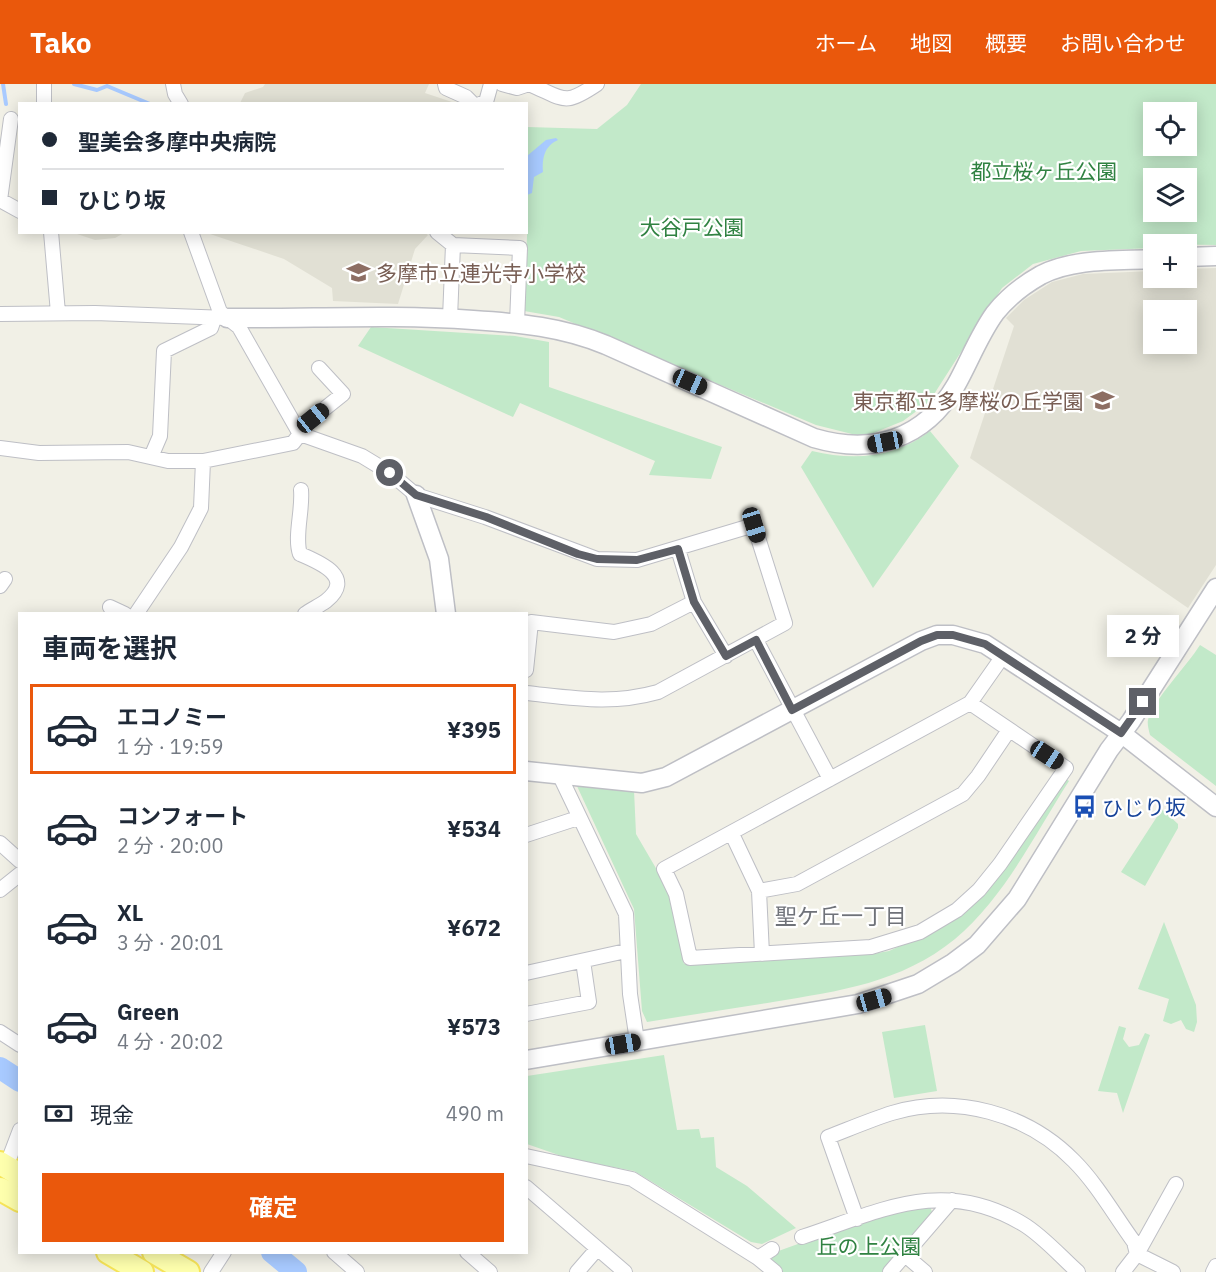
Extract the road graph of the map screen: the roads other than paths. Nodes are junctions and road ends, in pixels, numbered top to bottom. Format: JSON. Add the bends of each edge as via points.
{"nodes":[{"id":1,"x":44,"y":84,"type":"edge"},
{"id":2,"x":173,"y":84,"type":"edge"},
{"id":3,"x":445,"y":84,"type":"edge"},
{"id":4,"x":491,"y":84,"type":"edge"},
{"id":5,"x":502,"y":84,"type":"edge"},
{"id":6,"x":529,"y":84,"type":"edge"},
{"id":7,"x":597,"y":84,"type":"edge"},
{"id":8,"x":44,"y":102,"type":"edge"},
{"id":9,"x":180,"y":102,"type":"edge"},
{"id":10,"x":470,"y":102,"type":"edge"},
{"id":11,"x":486,"y":102,"type":"edge"},
{"id":12,"x":10,"y":119,"type":"edge"},
{"id":13,"x":18,"y":210,"type":"edge"},
{"id":14,"x":51,"y":234,"type":"edge"},
{"id":15,"x":192,"y":234,"type":"edge"},
{"id":16,"x":439,"y":234,"type":"edge"},
{"id":17,"x":453,"y":245,"type":"junction"},
{"id":18,"x":1216,"y":256,"type":"edge"},
{"id":19,"x":1197,"y":257,"type":"edge"},
{"id":20,"x":1143,"y":260,"type":"edge"},
{"id":21,"x":58,"y":313,"type":"junction"},
{"id":22,"x":0,"y":314,"type":"edge"},
{"id":23,"x":220,"y":318,"type":"junction"},
{"id":24,"x":450,"y":318,"type":"junction"},
{"id":25,"x":517,"y":323,"type":"junction"},
{"id":26,"x":319,"y":368,"type":"dead end"},
{"id":27,"x":299,"y":432,"type":"junction"},
{"id":28,"x":0,"y":448,"type":"edge"},
{"id":29,"x":151,"y":457,"type":"junction"},
{"id":30,"x":203,"y":461,"type":"junction"},
{"id":31,"x":301,"y":490,"type":"dead end"},
{"id":32,"x":416,"y":495,"type":"junction"},
{"id":33,"x":678,"y":549,"type":"junction"},
{"id":34,"x":1216,"y":588,"type":"edge"},
{"id":35,"x":694,"y":602,"type":"junction"},
{"id":36,"x":110,"y":607,"type":"dead end"},
{"id":37,"x":121,"y":612,"type":"edge"},
{"id":38,"x":137,"y":612,"type":"edge"},
{"id":39,"x":308,"y":612,"type":"edge"},
{"id":40,"x":446,"y":612,"type":"edge"},
{"id":41,"x":756,"y":640,"type":"junction"},
{"id":42,"x":528,"y":651,"type":"edge"},
{"id":43,"x":726,"y":656,"type":"junction"},
{"id":44,"x":1003,"y":656,"type":"junction"},
{"id":45,"x":528,"y":693,"type":"edge"},
{"id":46,"x":970,"y":703,"type":"junction"},
{"id":47,"x":792,"y":710,"type":"junction"},
{"id":48,"x":1009,"y":730,"type":"junction"},
{"id":49,"x":1121,"y":733,"type":"junction"},
{"id":50,"x":528,"y":771,"type":"edge"},
{"id":51,"x":559,"y":774,"type":"junction"},
{"id":52,"x":830,"y":779,"type":"junction"},
{"id":53,"x":1216,"y":807,"type":"edge"},
{"id":54,"x":578,"y":818,"type":"junction"},
{"id":55,"x":732,"y":834,"type":"junction"},
{"id":56,"x":528,"y":835,"type":"edge"},
{"id":57,"x":0,"y":843,"type":"edge"},
{"id":58,"x":18,"y":859,"type":"edge"},
{"id":59,"x":18,"y":876,"type":"edge"},
{"id":60,"x":0,"y":890,"type":"edge"},
{"id":61,"x":759,"y":891,"type":"junction"},
{"id":62,"x":626,"y":951,"type":"junction"},
{"id":63,"x":762,"y":954,"type":"junction"},
{"id":64,"x":583,"y":961,"type":"junction"},
{"id":65,"x":528,"y":973,"type":"edge"},
{"id":66,"x":528,"y":1014,"type":"edge"},
{"id":67,"x":0,"y":1032,"type":"edge"},
{"id":68,"x":637,"y":1041,"type":"junction"},
{"id":69,"x":18,"y":1044,"type":"edge"},
{"id":70,"x":528,"y":1060,"type":"edge"},
{"id":71,"x":18,"y":1137,"type":"edge"},
{"id":72,"x":528,"y":1156,"type":"edge"},
{"id":73,"x":9,"y":1168,"type":"edge"},
{"id":74,"x":1176,"y":1184,"type":"dead end"},
{"id":75,"x":0,"y":1189,"type":"edge"},
{"id":76,"x":528,"y":1189,"type":"edge"},
{"id":77,"x":18,"y":1199,"type":"edge"},
{"id":78,"x":952,"y":1200,"type":"junction"},
{"id":79,"x":856,"y":1219,"type":"junction"},
{"id":80,"x":802,"y":1237,"type":"dead end"},
{"id":81,"x":597,"y":1249,"type":"junction"},
{"id":82,"x":771,"y":1249,"type":"dead end"},
{"id":83,"x":157,"y":1254,"type":"edge"},
{"id":84,"x":223,"y":1254,"type":"edge"},
{"id":85,"x":336,"y":1254,"type":"edge"},
{"id":86,"x":469,"y":1254,"type":"edge"},
{"id":87,"x":1137,"y":1254,"type":"junction"},
{"id":88,"x":905,"y":1255,"type":"junction"},
{"id":89,"x":758,"y":1258,"type":"junction"},
{"id":90,"x":1216,"y":1266,"type":"edge"},
{"id":91,"x":188,"y":1272,"type":"edge"},
{"id":92,"x":211,"y":1272,"type":"edge"},
{"id":93,"x":357,"y":1272,"type":"edge"},
{"id":94,"x":490,"y":1272,"type":"edge"},
{"id":95,"x":577,"y":1272,"type":"edge"},
{"id":96,"x":625,"y":1272,"type":"edge"},
{"id":97,"x":775,"y":1272,"type":"edge"},
{"id":98,"x":890,"y":1272,"type":"edge"},
{"id":99,"x":925,"y":1272,"type":"edge"},
{"id":100,"x":1078,"y":1272,"type":"edge"},
{"id":101,"x":1123,"y":1272,"type":"edge"},
{"id":102,"x":1173,"y":1272,"type":"edge"},
{"id":103,"x":1213,"y":1272,"type":"edge"}],
"edges":[{"from":1,"to":8,"type":"street"},
{"from":2,"to":9,"type":"street"},
{"from":3,"to":10,"type":"street"},
{"from":4,"to":11,"type":"street"},
{"from":5,"to":6,"type":"street","via":[[517,88]]},
{"from":6,"to":7,"type":"street","via":[[566,100],[576,99]]},
{"from":12,"to":13,"type":"street","via":[[0,200]]},
{"from":14,"to":21,"type":"street"},
{"from":15,"to":23,"type":"street"},
{"from":16,"to":17,"type":"street"},
{"from":17,"to":24,"type":"street"},
{"from":17,"to":25,"type":"street","via":[[520,248]]},
{"from":18,"to":19,"type":"street"},
{"from":20,"to":25,"type":"street","via":[[1077,263],[1042,275],[1017,291],[996,313],[954,388],[934,414],[911,432],[860,447],[814,438],[575,332]]},
{"from":21,"to":22,"type":"street"},
{"from":21,"to":23,"type":"street"},
{"from":23,"to":24,"type":"street"},
{"from":23,"to":27,"type":"street","via":[[239,327]]},
{"from":23,"to":29,"type":"street","via":[[211,328],[164,351],[160,436]]},
{"from":24,"to":25,"type":"street"},
{"from":26,"to":27,"type":"street","via":[[343,394]]},
{"from":27,"to":30,"type":"street","via":[[293,443]]},
{"from":27,"to":32,"type":"street","via":[[362,456]]},
{"from":28,"to":29,"type":"street","via":[[39,453],[128,452]]},
{"from":29,"to":30,"type":"street"},
{"from":30,"to":38,"type":"street","via":[[201,508],[181,547]]},
{"from":31,"to":39,"type":"street","via":[[303,511],[297,544],[300,554],[327,566],[336,576],[337,585],[327,600]]},
{"from":32,"to":33,"type":"street","via":[[597,559],[637,560]]},
{"from":32,"to":40,"type":"street","via":[[439,559]]},
{"from":33,"to":35,"type":"street"},
{"from":33,"to":41,"type":"street","via":[[754,525],[785,623]]},
{"from":34,"to":49,"type":"street"},
{"from":35,"to":42,"type":"street","via":[[651,624],[614,632],[531,622]]},
{"from":35,"to":43,"type":"street"},
{"from":36,"to":37,"type":"street"},
{"from":41,"to":43,"type":"street"},
{"from":41,"to":47,"type":"street"},
{"from":43,"to":45,"type":"street","via":[[658,692],[625,701]]},
{"from":44,"to":46,"type":"street"},
{"from":44,"to":47,"type":"street","via":[[970,638],[937,635]]},
{"from":44,"to":49,"type":"street"},
{"from":46,"to":48,"type":"street"},
{"from":46,"to":52,"type":"street"},
{"from":47,"to":51,"type":"street","via":[[666,777],[642,783]]},
{"from":47,"to":52,"type":"street"},
{"from":48,"to":61,"type":"street","via":[[963,794],[797,884]]},
{"from":48,"to":63,"type":"street","via":[[1066,768],[1000,864],[969,900],[938,922],[890,942],[852,949]]},
{"from":49,"to":53,"type":"street"},
{"from":49,"to":68,"type":"street","via":[[1017,898],[977,945],[953,963],[918,984],[858,1004]]},
{"from":50,"to":51,"type":"street"},
{"from":51,"to":54,"type":"street"},
{"from":52,"to":55,"type":"street"},
{"from":54,"to":56,"type":"street"},
{"from":54,"to":62,"type":"street","via":[[626,914]]},
{"from":55,"to":61,"type":"street"},
{"from":55,"to":63,"type":"street","via":[[664,869],[676,894],[690,958]]},
{"from":57,"to":58,"type":"street"},
{"from":59,"to":60,"type":"street"},
{"from":61,"to":63,"type":"street"},
{"from":62,"to":64,"type":"street"},
{"from":62,"to":68,"type":"street"},
{"from":64,"to":65,"type":"street"},
{"from":64,"to":66,"type":"street","via":[[589,1002]]},
{"from":67,"to":69,"type":"street"},
{"from":68,"to":70,"type":"street"},
{"from":71,"to":73,"type":"street"},
{"from":72,"to":89,"type":"street","via":[[632,1179]]},
{"from":74,"to":87,"type":"street"},
{"from":75,"to":77,"type":"main road"},
{"from":76,"to":81,"type":"street"},
{"from":78,"to":79,"type":"street","via":[[896,1204]]},
{"from":78,"to":88,"type":"street"},
{"from":78,"to":100,"type":"street","via":[[973,1202],[1024,1224]]},
{"from":79,"to":80,"type":"street"},
{"from":79,"to":87,"type":"street","via":[[828,1137],[916,1108],[973,1107],[1012,1118],[1044,1135],[1075,1161],[1134,1242]]},
{"from":81,"to":95,"type":"street"},
{"from":81,"to":96,"type":"street"},
{"from":82,"to":89,"type":"street"},
{"from":83,"to":91,"type":"main road"},
{"from":84,"to":92,"type":"street"},
{"from":85,"to":93,"type":"street"},
{"from":86,"to":94,"type":"street"},
{"from":87,"to":101,"type":"street"},
{"from":87,"to":102,"type":"street"},
{"from":88,"to":98,"type":"street"},
{"from":88,"to":99,"type":"street"},
{"from":89,"to":97,"type":"street"},
{"from":90,"to":103,"type":"street"}]}
